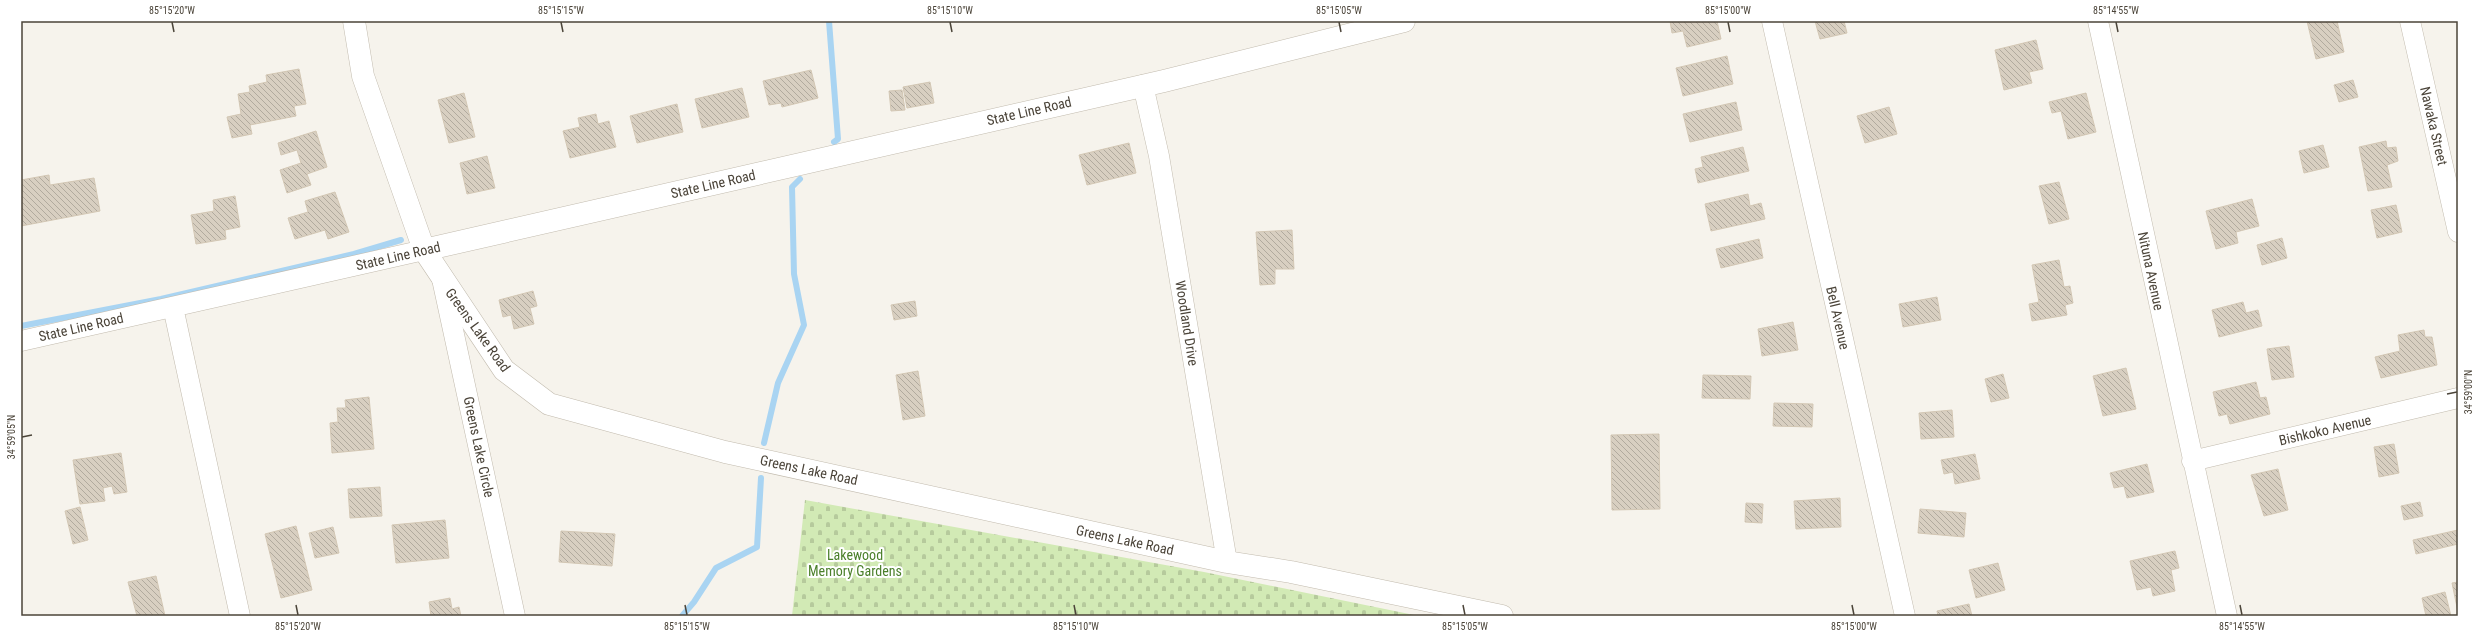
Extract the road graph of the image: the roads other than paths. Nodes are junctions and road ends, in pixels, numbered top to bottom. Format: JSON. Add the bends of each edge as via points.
{"nodes":[{"id":1,"x":354,"y":21,"type":"edge"},
{"id":2,"x":1404,"y":21,"type":"edge"},
{"id":3,"x":1772,"y":21,"type":"edge"},
{"id":4,"x":2098,"y":21,"type":"edge"},
{"id":5,"x":2410,"y":21,"type":"edge"},
{"id":6,"x":1143,"y":85,"type":"junction"},
{"id":7,"x":2458,"y":232,"type":"edge"},
{"id":8,"x":424,"y":250,"type":"junction"},
{"id":9,"x":442,"y":279,"type":"junction"},
{"id":10,"x":173,"y":307,"type":"junction"},
{"id":11,"x":21,"y":341,"type":"edge"},
{"id":12,"x":2458,"y":398,"type":"edge"},
{"id":13,"x":2192,"y":462,"type":"junction"},
{"id":14,"x":1226,"y":562,"type":"junction"},
{"id":15,"x":240,"y":616,"type":"edge"},
{"id":16,"x":515,"y":616,"type":"edge"},
{"id":17,"x":1502,"y":616,"type":"edge"},
{"id":18,"x":1904,"y":616,"type":"edge"},
{"id":19,"x":2227,"y":616,"type":"edge"}],
"edges":[{"from":1,"to":8,"type":"street","name":"Greens Lake Road","via":[[363,76]]},
{"from":2,"to":6,"type":"street","name":"State Line Road"},
{"from":3,"to":18,"type":"street","name":"Bell Avenue"},
{"from":4,"to":13,"type":"street","name":"Nituna Avenue"},
{"from":5,"to":7,"type":"street","name":"Nawaka Street"},
{"from":6,"to":8,"type":"street","name":"State Line Road"},
{"from":6,"to":14,"type":"street","name":"Woodland Drive","via":[[1159,156]]},
{"from":8,"to":9,"type":"street","name":"Greens Lake Road"},
{"from":8,"to":10,"type":"street","name":"State Line Road"},
{"from":9,"to":14,"type":"street","name":"Greens Lake Road","via":[[504,370],[548,404],[725,452]]},
{"from":9,"to":16,"type":"street","name":"Greens Lake Circle"},
{"from":10,"to":11,"type":"street","name":"State Line Road"},
{"from":10,"to":15,"type":"street"},
{"from":12,"to":13,"type":"street","name":"Bishkoko Avenue"},
{"from":13,"to":19,"type":"street","name":"Nituna Avenue"},
{"from":14,"to":17,"type":"street","name":"Greens Lake Road","via":[[1291,572]]}]}
